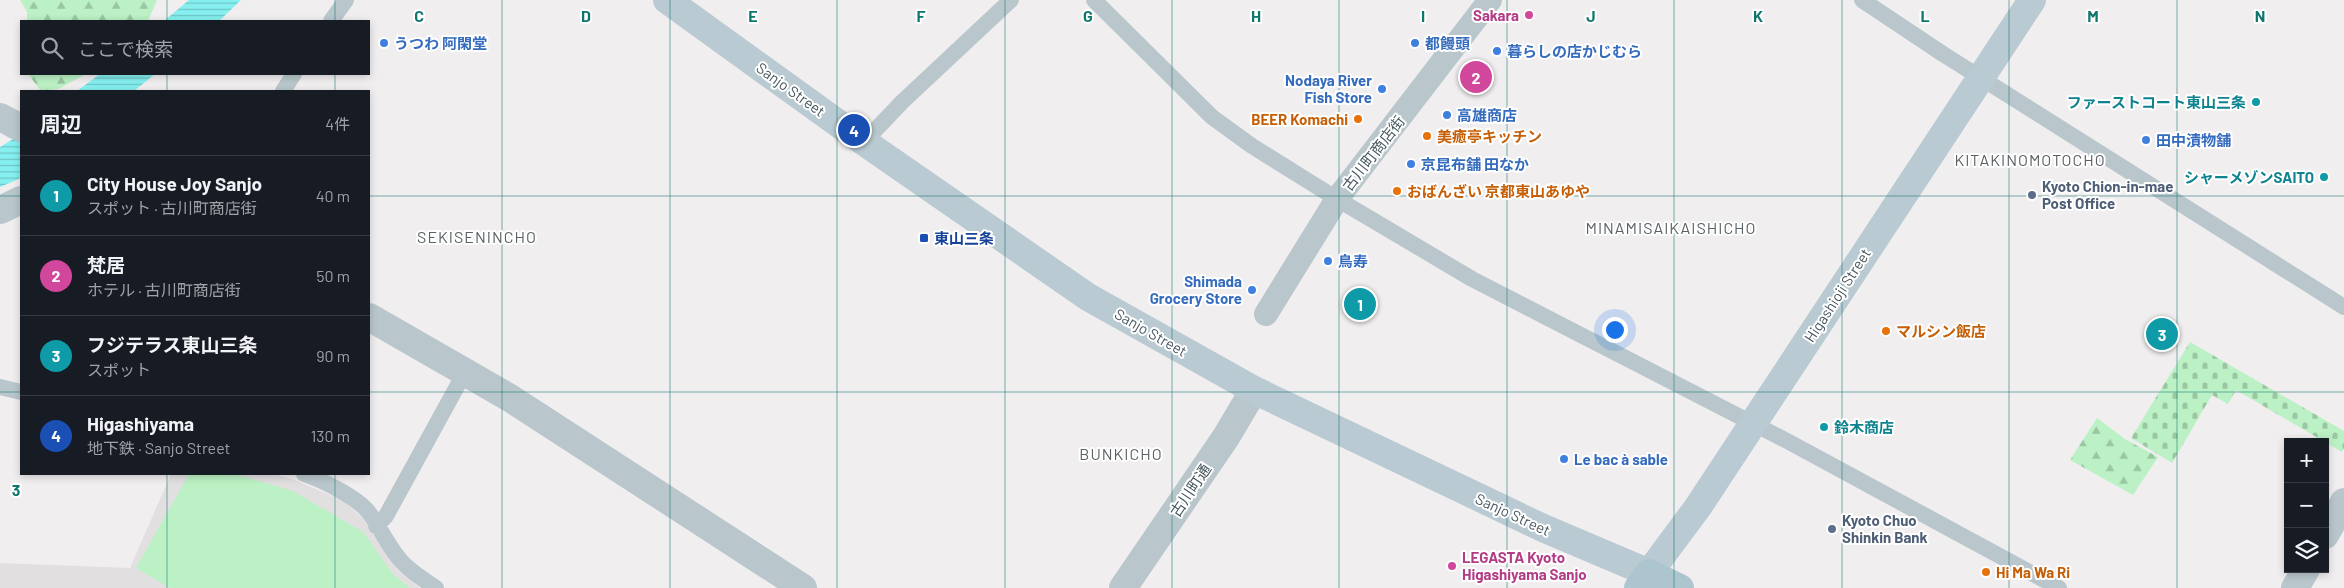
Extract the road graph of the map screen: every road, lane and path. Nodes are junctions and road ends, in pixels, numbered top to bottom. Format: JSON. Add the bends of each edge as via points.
{"nodes":[{"id":1,"x":346,"y":0,"type":"edge"},
{"id":2,"x":667,"y":0,"type":"edge"},
{"id":3,"x":1012,"y":0,"type":"edge"},
{"id":4,"x":1094,"y":0,"type":"edge"},
{"id":5,"x":1490,"y":0,"type":"edge"},
{"id":6,"x":1862,"y":0,"type":"edge"},
{"id":7,"x":2032,"y":0,"type":"edge"},
{"id":8,"x":332,"y":20,"type":"edge"},
{"id":9,"x":293,"y":75,"type":"edge"},
{"id":10,"x":1981,"y":77,"type":"junction"},
{"id":11,"x":284,"y":90,"type":"edge"},
{"id":12,"x":0,"y":117,"type":"edge"},
{"id":13,"x":20,"y":127,"type":"edge"},
{"id":14,"x":864,"y":142,"type":"junction"},
{"id":15,"x":1337,"y":199,"type":"junction"},
{"id":16,"x":20,"y":200,"type":"edge"},
{"id":17,"x":0,"y":210,"type":"edge"},
{"id":18,"x":2344,"y":308,"type":"edge"},
{"id":19,"x":1266,"y":314,"type":"dead end"},
{"id":20,"x":370,"y":318,"type":"edge"},
{"id":21,"x":465,"y":372,"type":"junction"},
{"id":22,"x":0,"y":387,"type":"edge"},
{"id":23,"x":1254,"y":390,"type":"junction"},
{"id":24,"x":20,"y":392,"type":"edge"},
{"id":25,"x":1752,"y":424,"type":"junction"},
{"id":26,"x":307,"y":475,"type":"edge"},
{"id":27,"x":2344,"y":502,"type":"edge"},
{"id":28,"x":376,"y":526,"type":"junction"},
{"id":29,"x":2329,"y":528,"type":"edge"},
{"id":30,"x":2304,"y":573,"type":"edge"},
{"id":31,"x":1643,"y":580,"type":"edge"},
{"id":32,"x":1125,"y":587,"type":"edge"},
{"id":33,"x":436,"y":588,"type":"edge"},
{"id":34,"x":803,"y":588,"type":"edge"},
{"id":35,"x":1680,"y":588,"type":"edge"},
{"id":36,"x":2058,"y":588,"type":"edge"},
{"id":37,"x":2295,"y":588,"type":"edge"}],
"edges":[{"from":1,"to":8,"type":"lane"},
{"from":2,"to":14,"type":"main road","name":"Sanjo Street"},
{"from":3,"to":14,"type":"lane","via":[[902,102]]},
{"from":4,"to":15,"type":"lane","via":[[1212,117]]},
{"from":5,"to":15,"type":"street","name":"古川町商店街"},
{"from":6,"to":10,"type":"lane"},
{"from":7,"to":10,"type":"main road","name":"Higashioji Street"},
{"from":9,"to":11,"type":"lane"},
{"from":10,"to":18,"type":"lane"},
{"from":10,"to":25,"type":"main road","name":"Higashioji Street"},
{"from":12,"to":13,"type":"street"},
{"from":14,"to":23,"type":"main road","name":"Sanjo Street","via":[[1088,296]]},
{"from":15,"to":19,"type":"street","name":"古川町商店街"},
{"from":15,"to":25,"type":"lane","via":[[1472,279]]},
{"from":16,"to":17,"type":"street"},
{"from":20,"to":21,"type":"street"},
{"from":21,"to":28,"type":"lane","via":[[386,516]]},
{"from":21,"to":34,"type":"street"},
{"from":22,"to":24,"type":"lane"},
{"from":23,"to":31,"type":"main road","name":"Sanjo Street","via":[[1543,528]]},
{"from":23,"to":32,"type":"street","name":"古川町通"},
{"from":25,"to":31,"type":"main road","name":"Higashioji Street","via":[[1698,507]]},
{"from":25,"to":36,"type":"lane"},
{"from":26,"to":28,"type":"lane","via":[[356,501],[370,513]]},
{"from":27,"to":29,"type":"street"},
{"from":28,"to":33,"type":"lane","via":[[405,565]]},
{"from":30,"to":37,"type":"street"},
{"from":31,"to":35,"type":"main road","name":"Sanjo Street"}]}
